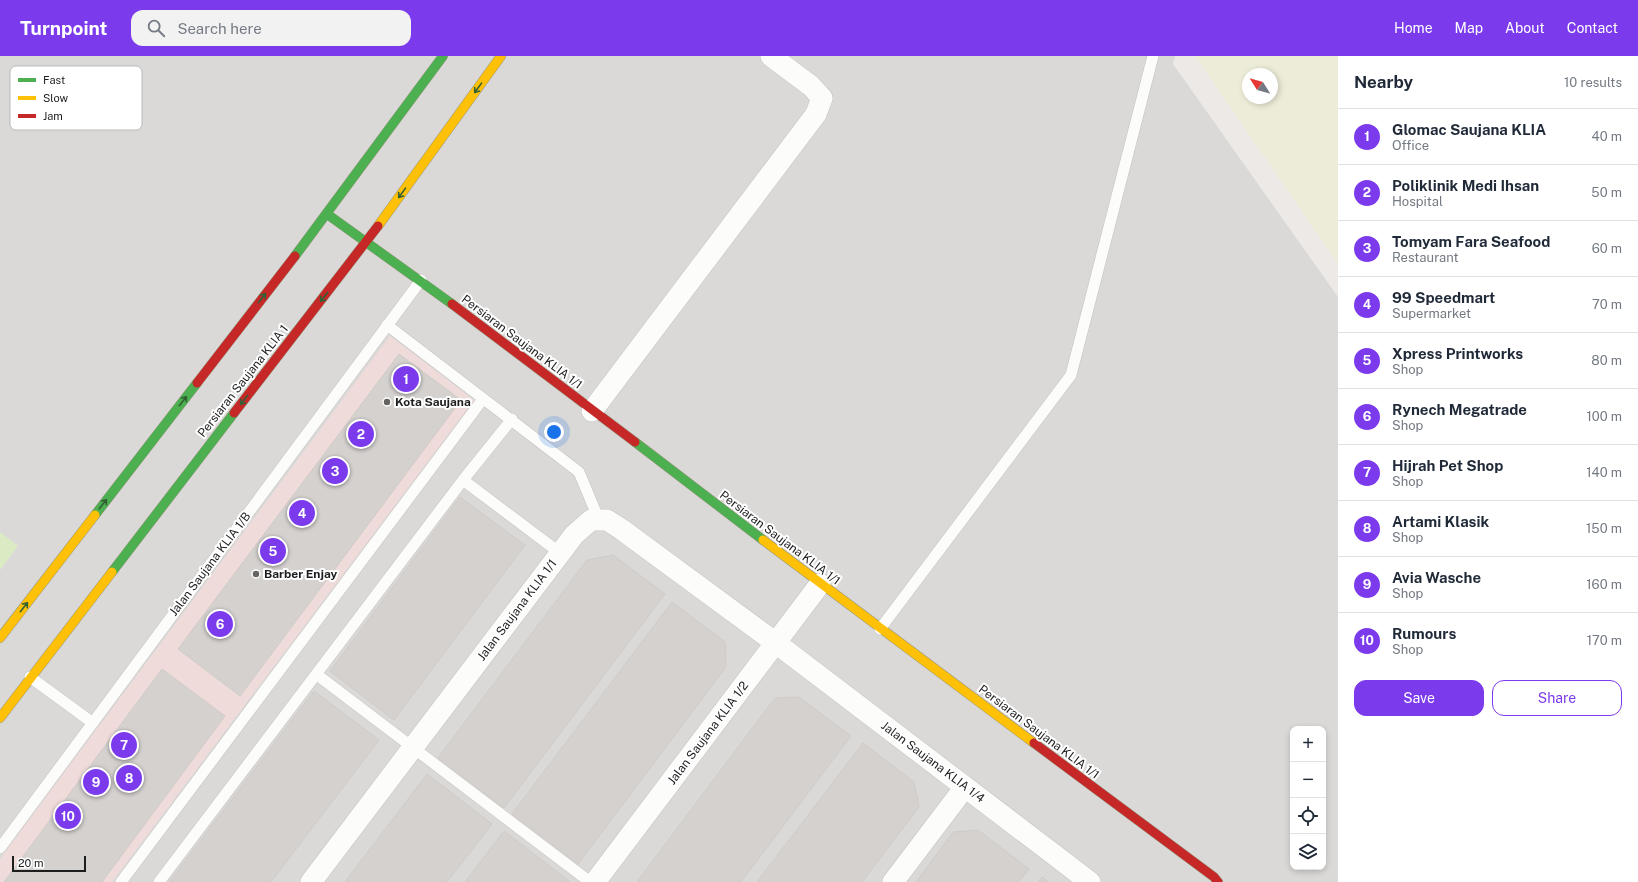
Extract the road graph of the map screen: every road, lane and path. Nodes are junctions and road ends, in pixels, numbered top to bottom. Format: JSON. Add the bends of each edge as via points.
{"nodes":[{"id":1,"x":443,"y":56,"type":"edge"},
{"id":2,"x":501,"y":56,"type":"edge"},
{"id":3,"x":771,"y":56,"type":"edge"},
{"id":4,"x":1153,"y":56,"type":"edge"},
{"id":5,"x":327,"y":214,"type":"junction"},
{"id":6,"x":366,"y":242,"type":"junction"},
{"id":7,"x":421,"y":280,"type":"junction"},
{"id":8,"x":387,"y":325,"type":"junction"},
{"id":9,"x":483,"y":398,"type":"junction"},
{"id":10,"x":592,"y":411,"type":"junction"},
{"id":11,"x":512,"y":419,"type":"junction"},
{"id":12,"x":463,"y":480,"type":"junction"},
{"id":13,"x":599,"y":520,"type":"junction"},
{"id":14,"x":560,"y":553,"type":"junction"},
{"id":15,"x":820,"y":584,"type":"junction"},
{"id":16,"x":880,"y":629,"type":"junction"},
{"id":17,"x":0,"y":638,"type":"edge"},
{"id":18,"x":776,"y":643,"type":"junction"},
{"id":19,"x":316,"y":674,"type":"junction"},
{"id":20,"x":30,"y":678,"type":"junction"},
{"id":21,"x":0,"y":718,"type":"edge"},
{"id":22,"x":93,"y":723,"type":"junction"},
{"id":23,"x":413,"y":747,"type":"junction"},
{"id":24,"x":965,"y":787,"type":"junction"},
{"id":25,"x":0,"y":848,"type":"edge"},
{"id":26,"x":121,"y":882,"type":"edge"},
{"id":27,"x":159,"y":882,"type":"edge"},
{"id":28,"x":311,"y":882,"type":"edge"},
{"id":29,"x":590,"y":882,"type":"edge"},
{"id":30,"x":595,"y":882,"type":"edge"},
{"id":31,"x":893,"y":882,"type":"edge"},
{"id":32,"x":1090,"y":882,"type":"edge"},
{"id":33,"x":1218,"y":882,"type":"edge"}],
"edges":[{"from":1,"to":5,"type":"street"},
{"from":2,"to":6,"type":"street","name":"Persiaran Saujana KLIA 1","one_way":true},
{"from":3,"to":10,"type":"street","via":[[811,86],[822,98],[816,114]]},
{"from":4,"to":16,"type":"lane","via":[[1071,376]]},
{"from":5,"to":6,"type":"street","name":"Persiaran Saujana KLIA 1/1"},
{"from":17,"to":5,"type":"street","one_way":true},
{"from":6,"to":7,"type":"street","name":"Persiaran Saujana KLIA 1/1"},
{"from":6,"to":20,"type":"street","name":"Persiaran Saujana KLIA 1","one_way":true},
{"from":7,"to":8,"type":"lane","name":"Jalan Saujana KLIA 1/B"},
{"from":7,"to":10,"type":"street","name":"Persiaran Saujana KLIA 1/1"},
{"from":8,"to":9,"type":"lane"},
{"from":8,"to":22,"type":"lane","name":"Jalan Saujana KLIA 1/B"},
{"from":9,"to":11,"type":"lane"},
{"from":9,"to":26,"type":"lane"},
{"from":10,"to":15,"type":"street","name":"Persiaran Saujana KLIA 1/1"},
{"from":11,"to":12,"type":"lane"},
{"from":11,"to":13,"type":"lane","via":[[579,472]]},
{"from":12,"to":14,"type":"lane"},
{"from":12,"to":19,"type":"lane"},
{"from":13,"to":14,"type":"street","name":"Jalan Saujana KLIA 1/1","via":[[591,520],[574,535]]},
{"from":13,"to":18,"type":"street","via":[[608,520],[621,528]]},
{"from":14,"to":23,"type":"street","name":"Jalan Saujana KLIA 1/1"},
{"from":15,"to":16,"type":"street","name":"Persiaran Saujana KLIA 1/1"},
{"from":15,"to":18,"type":"street","name":"Jalan Saujana KLIA 1/2"},
{"from":16,"to":33,"type":"street","name":"Persiaran Saujana KLIA 1/1","via":[[1208,872]]},
{"from":18,"to":24,"type":"street","name":"Jalan Saujana KLIA 1/4"},
{"from":18,"to":30,"type":"street","name":"Jalan Saujana KLIA 1/2"},
{"from":19,"to":23,"type":"lane"},
{"from":19,"to":27,"type":"lane"},
{"from":20,"to":21,"type":"street","name":"Persiaran Saujana KLIA 1"},
{"from":20,"to":22,"type":"lane"},
{"from":22,"to":25,"type":"lane","name":"Jalan Saujana KLIA 1/B"},
{"from":23,"to":28,"type":"street","name":"Jalan Saujana KLIA 1/1"},
{"from":23,"to":29,"type":"lane"},
{"from":24,"to":31,"type":"street"},
{"from":24,"to":32,"type":"street","name":"Jalan Saujana KLIA 1/4"}]}
